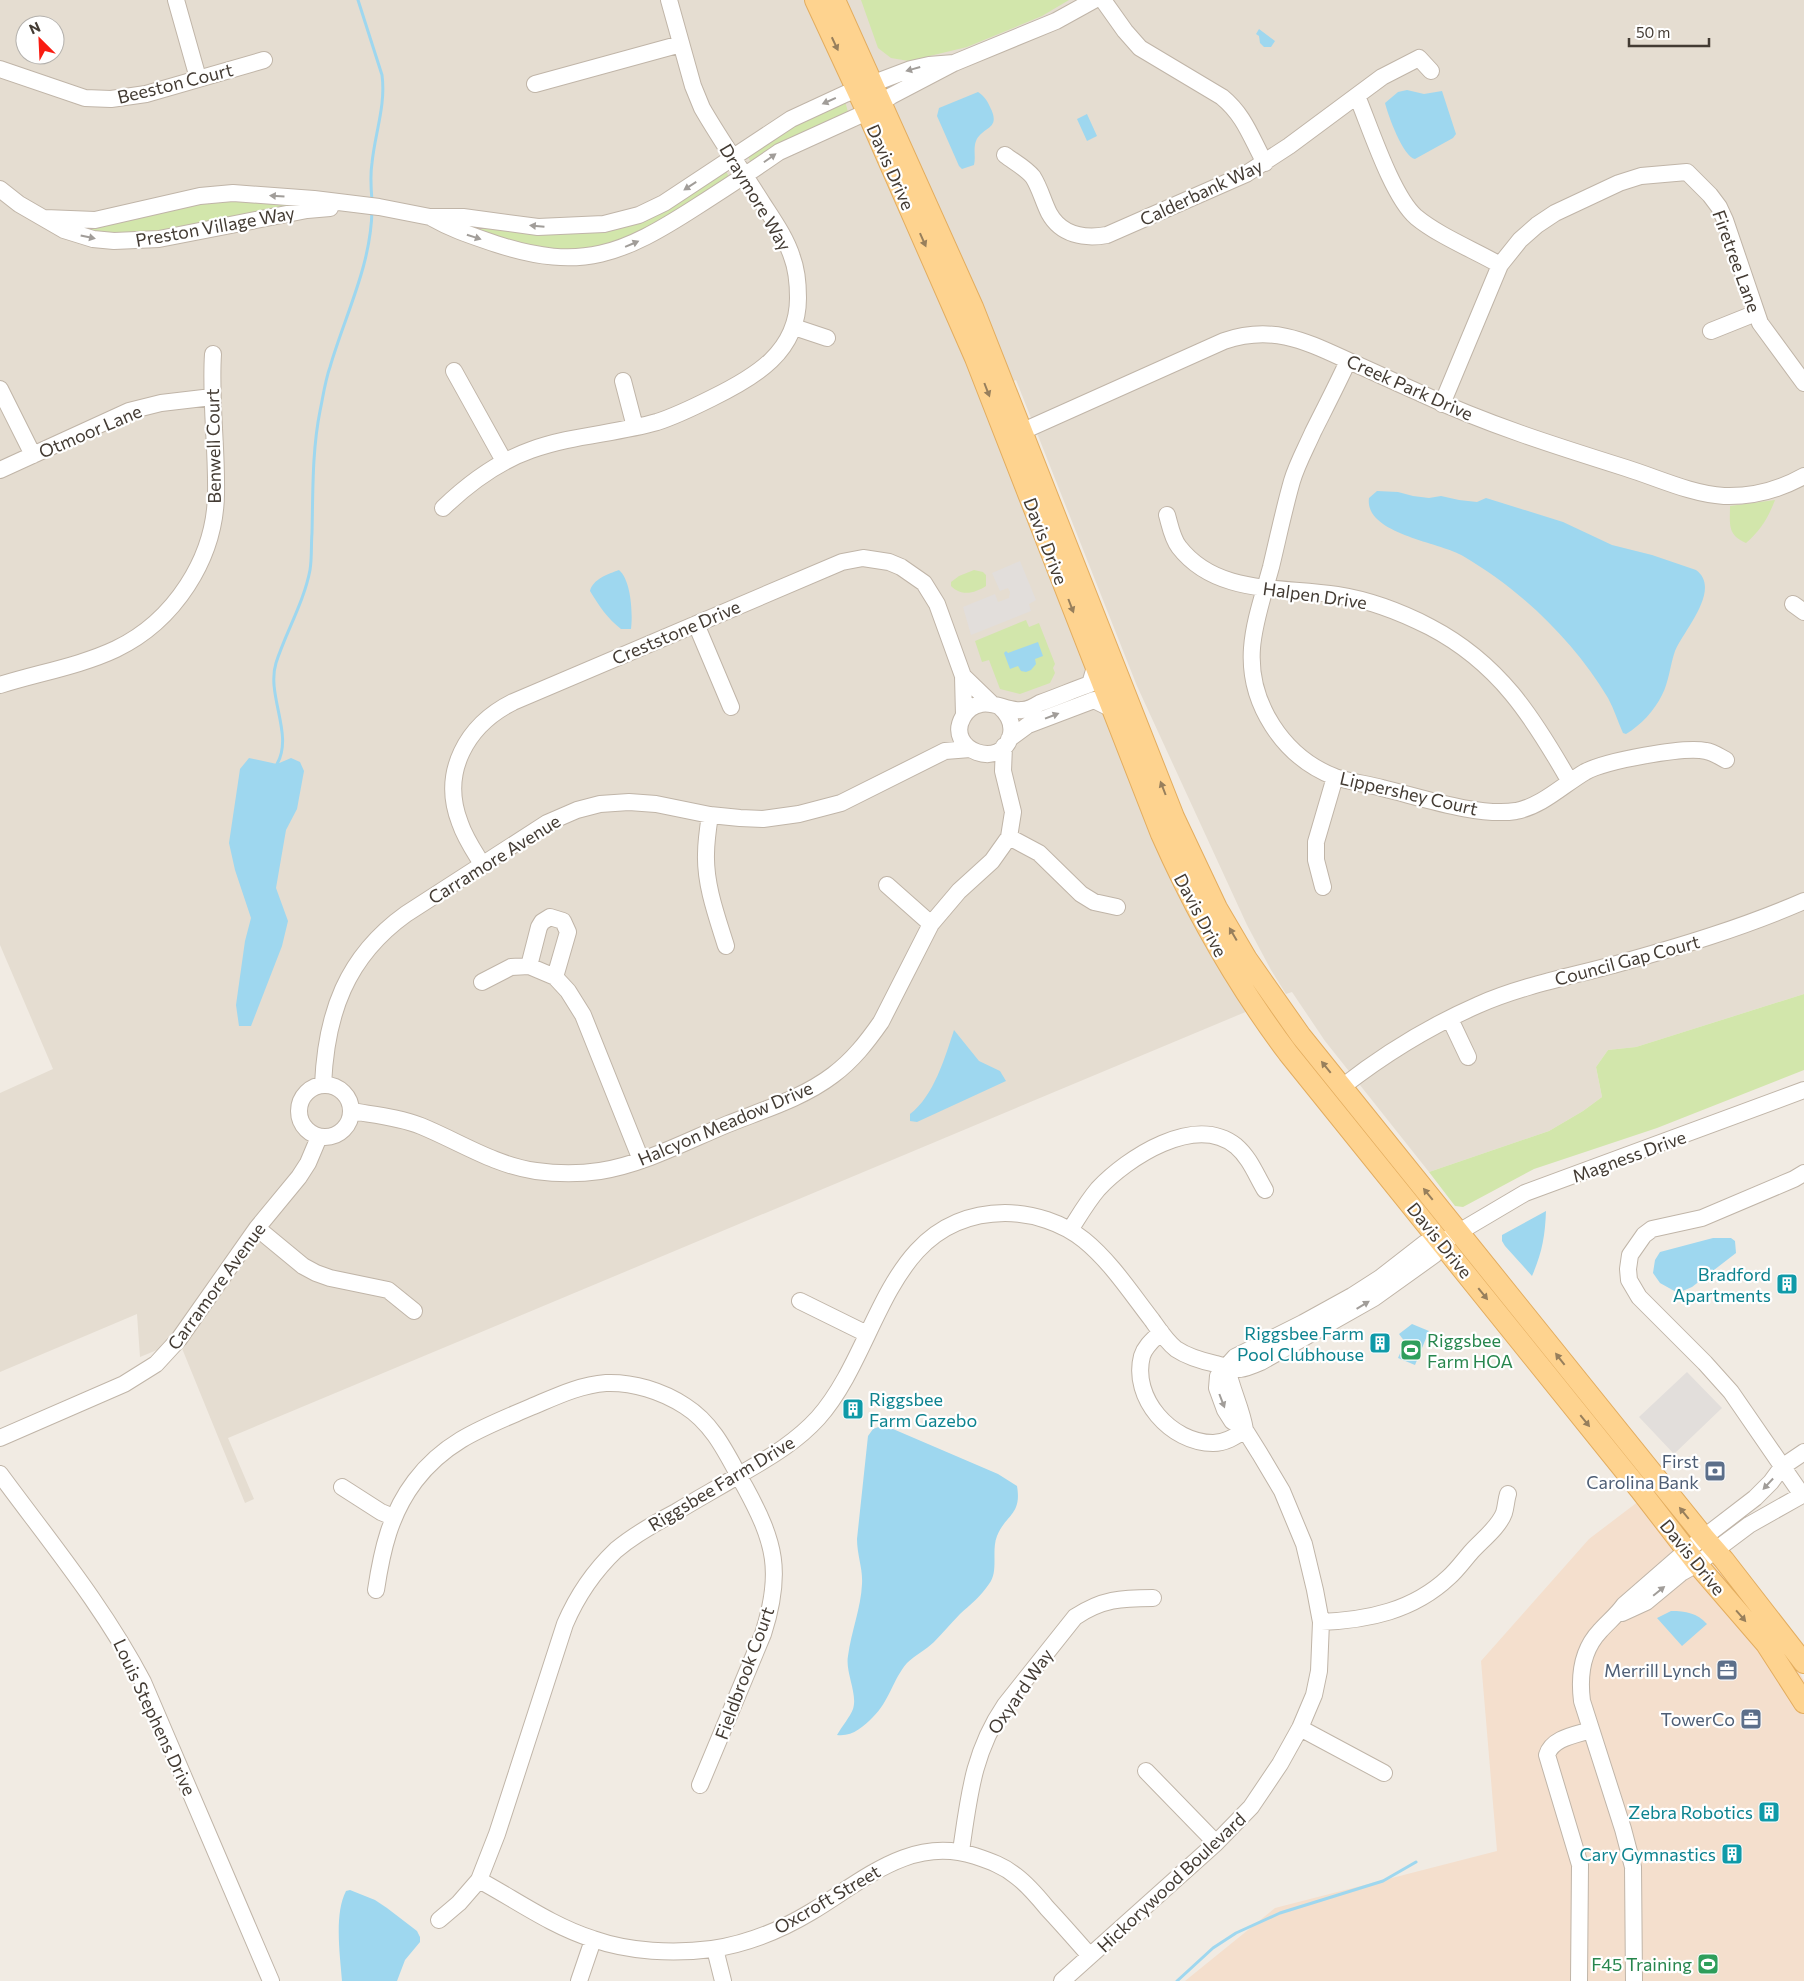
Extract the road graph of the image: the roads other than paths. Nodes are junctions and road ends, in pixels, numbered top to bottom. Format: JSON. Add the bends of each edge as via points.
{"nodes":[{"id":1,"x":176,"y":0,"type":"edge"},
{"id":2,"x":669,"y":0,"type":"edge"},
{"id":3,"x":815,"y":0,"type":"edge"},
{"id":4,"x":835,"y":0,"type":"edge"},
{"id":5,"x":1094,"y":0,"type":"edge"},
{"id":6,"x":1104,"y":0,"type":"edge"},
{"id":7,"x":681,"y":44,"type":"junction"},
{"id":8,"x":264,"y":60,"type":"dead end"},
{"id":9,"x":954,"y":63,"type":"junction"},
{"id":10,"x":0,"y":69,"type":"edge"},
{"id":11,"x":1431,"y":71,"type":"dead end"},
{"id":12,"x":198,"y":78,"type":"junction"},
{"id":13,"x":534,"y":84,"type":"dead end"},
{"id":14,"x":865,"y":87,"type":"junction"},
{"id":15,"x":1357,"y":96,"type":"junction"},
{"id":16,"x":875,"y":107,"type":"junction"},
{"id":17,"x":1005,"y":155,"type":"dead end"},
{"id":18,"x":733,"y":157,"type":"junction"},
{"id":19,"x":1265,"y":163,"type":"junction"},
{"id":20,"x":745,"y":176,"type":"junction"},
{"id":21,"x":0,"y":188,"type":"edge"},
{"id":22,"x":360,"y":205,"type":"junction"},
{"id":23,"x":430,"y":217,"type":"junction"},
{"id":24,"x":44,"y":218,"type":"junction"},
{"id":25,"x":1500,"y":265,"type":"junction"},
{"id":26,"x":1756,"y":313,"type":"junction"},
{"id":27,"x":794,"y":327,"type":"junction"},
{"id":28,"x":1711,"y":331,"type":"dead end"},
{"id":29,"x":826,"y":338,"type":"dead end"},
{"id":30,"x":212,"y":354,"type":"dead end"},
{"id":31,"x":1348,"y":361,"type":"junction"},
{"id":32,"x":454,"y":371,"type":"dead end"},
{"id":33,"x":623,"y":381,"type":"dead end"},
{"id":34,"x":1804,"y":383,"type":"edge"},
{"id":35,"x":0,"y":389,"type":"edge"},
{"id":36,"x":212,"y":397,"type":"junction"},
{"id":37,"x":1442,"y":404,"type":"junction"},
{"id":38,"x":635,"y":427,"type":"junction"},
{"id":39,"x":1023,"y":431,"type":"junction"},
{"id":40,"x":33,"y":455,"type":"junction"},
{"id":41,"x":504,"y":461,"type":"junction"},
{"id":42,"x":0,"y":470,"type":"edge"},
{"id":43,"x":1804,"y":476,"type":"edge"},
{"id":44,"x":443,"y":508,"type":"dead end"},
{"id":45,"x":1166,"y":515,"type":"dead end"},
{"id":46,"x":1266,"y":588,"type":"junction"},
{"id":47,"x":696,"y":624,"type":"junction"},
{"id":48,"x":1095,"y":667,"type":"junction"},
{"id":49,"x":963,"y":676,"type":"junction"},
{"id":50,"x":0,"y":684,"type":"edge"},
{"id":51,"x":996,"y":706,"type":"junction"},
{"id":52,"x":731,"y":707,"type":"dead end"},
{"id":53,"x":1112,"y":709,"type":"junction"},
{"id":54,"x":962,"y":722,"type":"junction"},
{"id":55,"x":1007,"y":742,"type":"junction"},
{"id":56,"x":945,"y":751,"type":"junction"},
{"id":57,"x":976,"y":752,"type":"junction"},
{"id":58,"x":1726,"y":760,"type":"dead end"},
{"id":59,"x":1003,"y":771,"type":"junction"},
{"id":60,"x":1335,"y":777,"type":"junction"},
{"id":61,"x":1570,"y":782,"type":"junction"},
{"id":62,"x":710,"y":815,"type":"junction"},
{"id":63,"x":1009,"y":837,"type":"junction"},
{"id":64,"x":482,"y":864,"type":"junction"},
{"id":65,"x":886,"y":885,"type":"dead end"},
{"id":66,"x":1323,"y":887,"type":"dead end"},
{"id":67,"x":1804,"y":901,"type":"edge"},
{"id":68,"x":1117,"y":907,"type":"dead end"},
{"id":69,"x":931,"y":924,"type":"junction"},
{"id":70,"x":726,"y":946,"type":"dead end"},
{"id":71,"x":529,"y":966,"type":"junction"},
{"id":72,"x":555,"y":977,"type":"junction"},
{"id":73,"x":482,"y":982,"type":"dead end"},
{"id":74,"x":1450,"y":1019,"type":"junction"},
{"id":75,"x":1468,"y":1056,"type":"dead end"},
{"id":76,"x":323,"y":1085,"type":"junction"},
{"id":77,"x":1342,"y":1087,"type":"junction"},
{"id":78,"x":1803,"y":1093,"type":"edge"},
{"id":79,"x":351,"y":1111,"type":"junction"},
{"id":80,"x":319,"y":1137,"type":"junction"},
{"id":81,"x":640,"y":1160,"type":"junction"},
{"id":82,"x":1804,"y":1173,"type":"edge"},
{"id":83,"x":1264,"y":1190,"type":"dead end"},
{"id":84,"x":256,"y":1228,"type":"junction"},
{"id":85,"x":1070,"y":1230,"type":"junction"},
{"id":86,"x":1459,"y":1232,"type":"junction"},
{"id":87,"x":1442,"y":1242,"type":"junction"},
{"id":88,"x":800,"y":1301,"type":"dead end"},
{"id":89,"x":414,"y":1312,"type":"dead end"},
{"id":90,"x":1161,"y":1332,"type":"junction"},
{"id":91,"x":867,"y":1334,"type":"junction"},
{"id":92,"x":1227,"y":1367,"type":"junction"},
{"id":93,"x":1245,"y":1430,"type":"junction"},
{"id":94,"x":0,"y":1438,"type":"edge"},
{"id":95,"x":1804,"y":1452,"type":"edge"},
{"id":96,"x":1782,"y":1467,"type":"junction"},
{"id":97,"x":0,"y":1474,"type":"edge"},
{"id":98,"x":738,"y":1476,"type":"junction"},
{"id":99,"x":342,"y":1487,"type":"dead end"},
{"id":100,"x":1508,"y":1494,"type":"dead end"},
{"id":101,"x":1803,"y":1495,"type":"edge"},
{"id":102,"x":393,"y":1516,"type":"junction"},
{"id":103,"x":1710,"y":1544,"type":"junction"},
{"id":104,"x":1691,"y":1558,"type":"junction"},
{"id":105,"x":376,"y":1590,"type":"dead end"},
{"id":106,"x":1152,"y":1598,"type":"dead end"},
{"id":107,"x":1321,"y":1622,"type":"junction"},
{"id":108,"x":1804,"y":1663,"type":"edge"},
{"id":109,"x":1804,"y":1703,"type":"edge"},
{"id":110,"x":1300,"y":1728,"type":"junction"},
{"id":111,"x":1591,"y":1730,"type":"junction"},
{"id":112,"x":1146,"y":1771,"type":"dead end"},
{"id":113,"x":1384,"y":1773,"type":"dead end"},
{"id":114,"x":700,"y":1785,"type":"dead end"},
{"id":115,"x":1216,"y":1843,"type":"junction"},
{"id":116,"x":961,"y":1851,"type":"junction"},
{"id":117,"x":479,"y":1880,"type":"junction"},
{"id":118,"x":439,"y":1920,"type":"dead end"},
{"id":119,"x":593,"y":1940,"type":"junction"},
{"id":120,"x":715,"y":1948,"type":"junction"},
{"id":121,"x":1090,"y":1956,"type":"junction"},
{"id":122,"x":271,"y":1981,"type":"edge"},
{"id":123,"x":579,"y":1981,"type":"edge"},
{"id":124,"x":723,"y":1981,"type":"edge"},
{"id":125,"x":1062,"y":1981,"type":"edge"},
{"id":126,"x":1579,"y":1981,"type":"edge"},
{"id":127,"x":1634,"y":1981,"type":"edge"}],
"edges":[{"from":1,"to":12,"type":"street"},
{"from":2,"to":7,"type":"street","name":"Draymore Way"},
{"from":3,"to":14,"type":"main road","name":"Davis Drive","one_way":true},
{"from":4,"to":14,"type":"main road","name":"Davis Drive"},
{"from":5,"to":9,"type":"street","via":[[1056,21]]},
{"from":6,"to":19,"type":"street","via":[[1140,48],[1232,105]]},
{"from":7,"to":13,"type":"street"},
{"from":7,"to":18,"type":"street","name":"Draymore Way","via":[[700,102]]},
{"from":8,"to":12,"type":"street","name":"Beeston Court"},
{"from":9,"to":14,"type":"street","name":"Preston Village Way","one_way":true,"via":[[911,69]]},
{"from":9,"to":16,"type":"street","name":"Preston Village Way"},
{"from":10,"to":12,"type":"street","name":"Beeston Court","via":[[85,98],[112,100],[146,94]]},
{"from":11,"to":15,"type":"street","name":"Calderbank Way","via":[[1419,58],[1382,76]]},
{"from":14,"to":16,"type":"main road","name":"Davis Drive"},
{"from":14,"to":18,"type":"street","name":"Preston Village Way","one_way":true,"via":[[791,119]]},
{"from":15,"to":19,"type":"street","name":"Calderbank Way"},
{"from":15,"to":25,"type":"street","via":[[1397,191],[1407,207],[1431,227]]},
{"from":20,"to":16,"type":"street","name":"Preston Village Way","one_way":true,"via":[[779,152]]},
{"from":16,"to":39,"type":"main road","name":"Davis Drive","via":[[973,307]]},
{"from":16,"to":48,"type":"main road","name":"Davis Drive","one_way":true},
{"from":17,"to":19,"type":"street","name":"Calderbank Way","via":[[1032,177],[1057,223],[1083,237],[1107,235]]},
{"from":18,"to":20,"type":"street","name":"Draymore Way"},
{"from":18,"to":23,"type":"street","name":"Preston Village Way","one_way":true,"via":[[651,210],[609,223],[538,227],[463,217]]},
{"from":23,"to":20,"type":"street","name":"Preston Village Way","one_way":true,"via":[[454,231],[519,251],[554,257],[583,257],[619,250],[643,240]]},
{"from":20,"to":27,"type":"street","name":"Draymore Way","via":[[781,232],[792,257],[798,285]]},
{"from":21,"to":24,"type":"street","name":"Preston Village Way","via":[[19,204]]},
{"from":22,"to":23,"type":"street","name":"Preston Village Way"},
{"from":22,"to":24,"type":"street","name":"Preston Village Way","one_way":true,"via":[[233,193],[200,196],[96,220]]},
{"from":24,"to":22,"type":"street","name":"Preston Village Way","one_way":true,"via":[[75,234],[114,241],[136,241],[307,210]]},
{"from":25,"to":26,"type":"street","name":"Firetree Lane","via":[[1520,240],[1555,213],[1641,176],[1687,172],[1710,195],[1722,214]]},
{"from":25,"to":37,"type":"street","name":"Firetree Lane"},
{"from":26,"to":28,"type":"street"},
{"from":26,"to":34,"type":"street","name":"Firetree Lane","via":[[1764,330]]},
{"from":27,"to":29,"type":"street"},
{"from":27,"to":38,"type":"street","name":"Draymore Way","via":[[775,357],[751,377],[672,417]]},
{"from":30,"to":36,"type":"street","name":"Benwell Court"},
{"from":31,"to":37,"type":"street","name":"Creek Park Drive"},
{"from":31,"to":39,"type":"street","name":"Creek Park Drive","via":[[1308,342],[1282,335],[1234,338]]},
{"from":31,"to":46,"type":"street","name":"Lippershey Court","via":[[1295,474]]},
{"from":32,"to":41,"type":"street"},
{"from":33,"to":38,"type":"street"},
{"from":35,"to":40,"type":"street"},
{"from":36,"to":40,"type":"street","name":"Otmoor Lane","via":[[161,403],[129,411]]},
{"from":36,"to":50,"type":"street","name":"Benwell Court","via":[[214,518],[200,564],[187,587],[155,622],[116,648]]},
{"from":37,"to":43,"type":"street","name":"Creek Park Drive","via":[[1518,433],[1707,494],[1743,496],[1761,493],[1778,489]]},
{"from":38,"to":41,"type":"street","name":"Draymore Way","via":[[554,442]]},
{"from":77,"to":39,"type":"main road","name":"Davis Drive","one_way":true,"via":[[1301,1036],[1217,908],[1171,809]]},
{"from":40,"to":42,"type":"street","name":"Otmoor Lane"},
{"from":41,"to":44,"type":"street","name":"Draymore Way","via":[[475,480]]},
{"from":45,"to":46,"type":"street","name":"Halpen Drive","via":[[1178,546],[1193,561],[1222,579]]},
{"from":46,"to":60,"type":"street","name":"Lippershey Court","via":[[1252,647],[1253,679],[1259,699],[1273,728],[1294,752]]},
{"from":46,"to":61,"type":"street","name":"Halpen Drive","via":[[1356,598],[1412,618],[1450,639],[1492,671],[1519,700],[1545,737]]},
{"from":47,"to":49,"type":"street","name":"Creststone Drive","via":[[842,562],[874,558],[901,567],[930,591]]},
{"from":47,"to":52,"type":"street"},
{"from":47,"to":64,"type":"street","name":"Creststone Drive","via":[[512,702],[488,717],[469,736],[458,761],[453,793],[460,823]]},
{"from":48,"to":51,"type":"street","via":[[1090,684],[1022,710]]},
{"from":48,"to":53,"type":"main road","name":"Davis Drive"},
{"from":49,"to":51,"type":"street","name":"Creststone Drive"},
{"from":49,"to":54,"type":"street","name":"Creststone Drive"},
{"from":51,"to":54,"type":"street","via":[[976,705]]},
{"from":51,"to":55,"type":"street","via":[[1009,718],[1011,725]]},
{"from":55,"to":53,"type":"street","name":"Carramore Avenue","one_way":true,"via":[[1028,725],[1094,700]]},
{"from":53,"to":87,"type":"main road","name":"Davis Drive","via":[[1161,834],[1210,936],[1288,1053]]},
{"from":54,"to":56,"type":"street","name":"Carramore Avenue"},
{"from":54,"to":57,"type":"street","via":[[964,743]]},
{"from":55,"to":57,"type":"street","name":"Carramore Avenue","via":[[998,751]]},
{"from":55,"to":59,"type":"street","name":"Halcyon Meadow Drive"},
{"from":56,"to":57,"type":"street","name":"Carramore Avenue"},
{"from":56,"to":62,"type":"street","name":"Carramore Avenue","via":[[861,794],[818,810],[763,819]]},
{"from":57,"to":59,"type":"street"},
{"from":58,"to":61,"type":"street","name":"Lippershey Court","via":[[1706,751],[1691,750],[1651,755],[1599,765]]},
{"from":59,"to":63,"type":"street","name":"Halcyon Meadow Drive","via":[[1013,812]]},
{"from":60,"to":61,"type":"street","name":"Lippershey Court","via":[[1464,808],[1498,812],[1529,807]]},
{"from":60,"to":66,"type":"street","via":[[1316,842],[1316,860]]},
{"from":62,"to":64,"type":"street","name":"Carramore Avenue","via":[[642,802],[588,807],[547,823]]},
{"from":62,"to":70,"type":"street","via":[[706,868]]},
{"from":63,"to":68,"type":"street","via":[[1039,853],[1080,894],[1094,902]]},
{"from":63,"to":69,"type":"street","name":"Halcyon Meadow Drive","via":[[992,861],[959,891]]},
{"from":64,"to":76,"type":"street","name":"Carramore Avenue","via":[[394,922],[360,960],[344,986],[332,1018]]},
{"from":65,"to":69,"type":"street"},
{"from":67,"to":74,"type":"street","name":"Council Gap Court","via":[[1684,946],[1518,991]]},
{"from":69,"to":81,"type":"street","name":"Halcyon Meadow Drive","via":[[881,1022],[863,1047],[833,1075],[803,1093]]},
{"from":71,"to":72,"type":"street"},
{"from":71,"to":72,"type":"street","via":[[542,922],[550,917],[556,918],[563,921],[568,932]]},
{"from":71,"to":73,"type":"street","via":[[510,967]]},
{"from":72,"to":81,"type":"street","via":[[584,1015]]},
{"from":74,"to":75,"type":"street"},
{"from":74,"to":77,"type":"street","name":"Council Gap Court","via":[[1404,1045]]},
{"from":76,"to":79,"type":"street","via":[[339,1089],[350,1102]]},
{"from":76,"to":80,"type":"street","via":[[304,1095],[298,1109],[306,1130]]},
{"from":86,"to":77,"type":"main road","name":"Davis Drive","one_way":true},
{"from":78,"to":86,"type":"street","name":"Magness Drive","via":[[1525,1194]]},
{"from":79,"to":80,"type":"street","via":[[347,1126],[341,1132]]},
{"from":79,"to":81,"type":"street","name":"Halcyon Meadow Drive","via":[[418,1125],[490,1159],[536,1171],[600,1171]]},
{"from":80,"to":84,"type":"street","name":"Carramore Avenue","via":[[299,1177]]},
{"from":82,"to":96,"type":"street","via":[[1717,1213],[1652,1229],[1630,1255],[1628,1270],[1629,1280],[1638,1297],[1732,1392]]},
{"from":83,"to":85,"type":"street","via":[[1249,1160],[1235,1145],[1215,1136],[1191,1134],[1155,1148],[1120,1170],[1097,1191]]},
{"from":84,"to":89,"type":"street","via":[[316,1273],[388,1290]]},
{"from":84,"to":94,"type":"street","name":"Carramore Avenue","via":[[190,1324],[156,1364],[124,1384]]},
{"from":85,"to":90,"type":"street","name":"Riggsbee Farm Drive","via":[[1100,1255]]},
{"from":85,"to":91,"type":"street","name":"Riggsbee Farm Drive","via":[[1035,1217],[1005,1213],[970,1218],[945,1229],[920,1246],[903,1267]]},
{"from":86,"to":87,"type":"street","name":"Riggsbee Farm Drive"},
{"from":103,"to":86,"type":"main road","name":"Davis Drive","one_way":true},
{"from":87,"to":92,"type":"street","name":"Riggsbee Farm Drive","via":[[1434,1255],[1404,1278],[1341,1318],[1261,1362],[1242,1370]]},
{"from":87,"to":104,"type":"main road","name":"Davis Drive","one_way":true},
{"from":88,"to":91,"type":"street"},
{"from":90,"to":92,"type":"street","name":"Riggsbee Farm Drive","via":[[1176,1348],[1192,1357]]},
{"from":90,"to":93,"type":"street","via":[[1146,1347],[1141,1367],[1145,1396],[1156,1412],[1190,1439],[1225,1441]]},
{"from":91,"to":98,"type":"street","name":"Riggsbee Farm Drive","via":[[846,1380],[818,1418],[788,1446]]},
{"from":92,"to":93,"type":"street","name":"Hickorywood Boulevard"},
{"from":93,"to":107,"type":"street","name":"Hickorywood Boulevard","via":[[1282,1491],[1296,1522],[1310,1565]]},
{"from":95,"to":96,"type":"street"},
{"from":96,"to":101,"type":"street"},
{"from":96,"to":103,"type":"street","one_way":true},
{"from":97,"to":122,"type":"street","name":"Louis Stephens Drive","via":[[90,1595],[128,1653]]},
{"from":98,"to":102,"type":"street","name":"Fieldbrook Court","via":[[714,1434],[686,1406],[652,1390],[607,1383],[560,1394],[458,1441],[424,1470]]},
{"from":98,"to":114,"type":"street","name":"Fieldbrook Court","via":[[769,1536],[774,1574],[772,1596],[763,1634]]},
{"from":98,"to":117,"type":"street","name":"Riggsbee Farm Drive","via":[[626,1542],[602,1565],[577,1599],[561,1635]]},
{"from":99,"to":102,"type":"street"},
{"from":100,"to":107,"type":"street","via":[[1503,1514],[1496,1525],[1431,1592],[1375,1616]]},
{"from":101,"to":103,"type":"street"},
{"from":102,"to":105,"type":"street","name":"Fieldbrook Court"},
{"from":103,"to":104,"type":"street"},
{"from":103,"to":108,"type":"main road","name":"Davis Drive"},
{"from":104,"to":109,"type":"main road","name":"Davis Drive","one_way":true,"via":[[1766,1644]]},
{"from":104,"to":111,"type":"street","via":[[1624,1605],[1592,1642],[1580,1682]]},
{"from":106,"to":116,"type":"street","name":"Oxyard Way","via":[[1113,1599],[1088,1608],[1075,1617],[1005,1705],[978,1756]]},
{"from":107,"to":110,"type":"street","name":"Hickorywood Boulevard","via":[[1319,1672],[1314,1695]]},
{"from":110,"to":113,"type":"street"},
{"from":110,"to":115,"type":"street","name":"Hickorywood Boulevard","via":[[1261,1794]]},
{"from":111,"to":126,"type":"street","via":[[1556,1742],[1547,1755],[1580,1865]]},
{"from":111,"to":127,"type":"street","via":[[1633,1867]]},
{"from":112,"to":115,"type":"street"},
{"from":115,"to":121,"type":"street","name":"Hickorywood Boulevard"},
{"from":116,"to":120,"type":"street","name":"Oxcroft Street","via":[[923,1853],[900,1859],[791,1923],[768,1934]]},
{"from":116,"to":121,"type":"street","name":"Oxcroft Street","via":[[996,1863],[1016,1876]]},
{"from":117,"to":118,"type":"street","name":"Riggsbee Farm Drive"},
{"from":117,"to":119,"type":"street","name":"Oxcroft Street"},
{"from":119,"to":120,"type":"street","name":"Oxcroft Street","via":[[654,1950]]},
{"from":119,"to":123,"type":"street"},
{"from":120,"to":124,"type":"street"},
{"from":121,"to":125,"type":"street","name":"Hickorywood Boulevard"}]}
